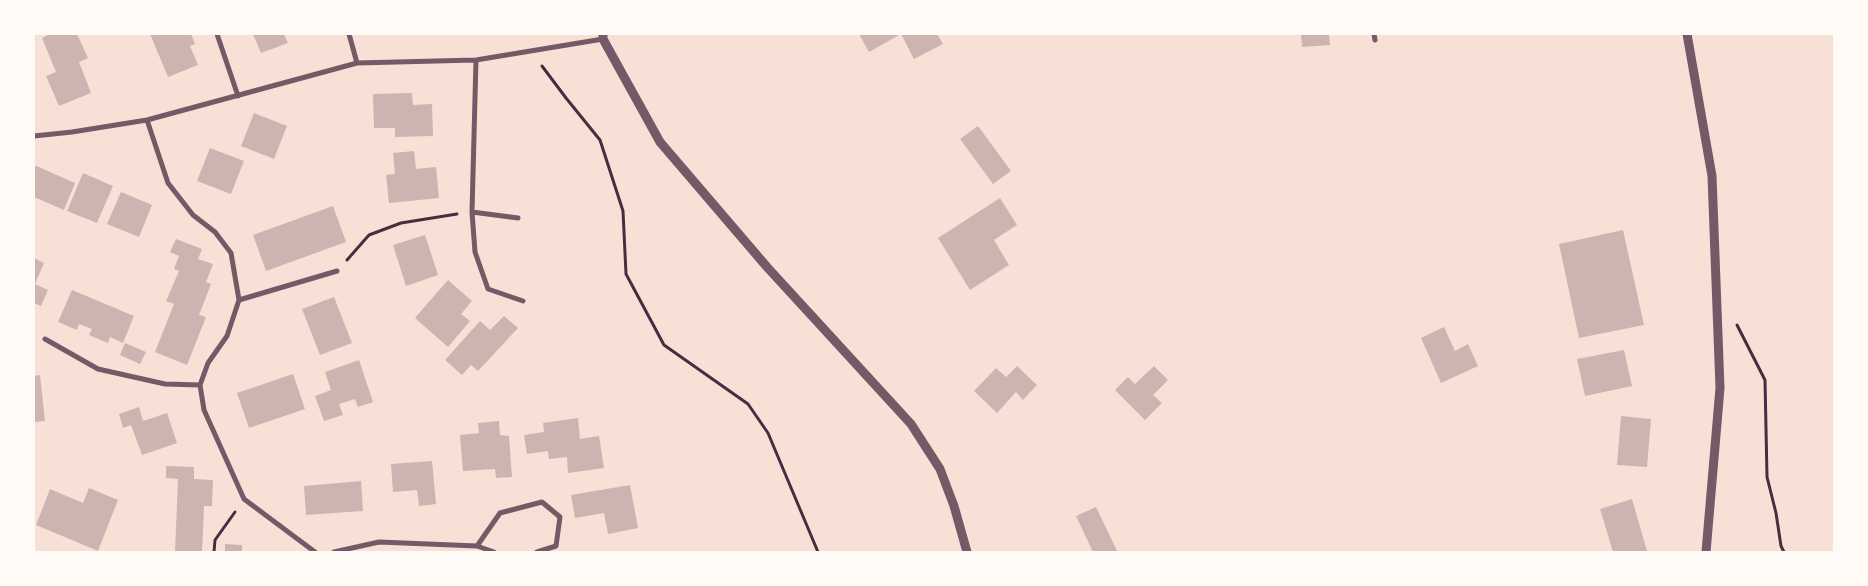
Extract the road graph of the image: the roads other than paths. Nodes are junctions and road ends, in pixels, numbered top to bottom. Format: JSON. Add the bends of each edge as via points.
{"nodes":[{"id":1,"x":217,"y":34,"type":"edge"},
{"id":2,"x":349,"y":34,"type":"edge"},
{"id":3,"x":1687,"y":34,"type":"edge"},
{"id":4,"x":603,"y":36,"type":"edge"},
{"id":5,"x":476,"y":60,"type":"junction"},
{"id":6,"x":357,"y":63,"type":"junction"},
{"id":7,"x":238,"y":96,"type":"junction"},
{"id":8,"x":147,"y":120,"type":"junction"},
{"id":9,"x":34,"y":136,"type":"edge"},
{"id":10,"x":472,"y":212,"type":"junction"},
{"id":11,"x":518,"y":218,"type":"dead end"},
{"id":12,"x":337,"y":272,"type":"road end"},
{"id":13,"x":239,"y":300,"type":"junction"},
{"id":14,"x":523,"y":301,"type":"dead end"},
{"id":15,"x":45,"y":340,"type":"dead end"},
{"id":16,"x":200,"y":385,"type":"junction"},
{"id":17,"x":477,"y":546,"type":"junction"},
{"id":18,"x":316,"y":552,"type":"edge"},
{"id":19,"x":334,"y":552,"type":"edge"},
{"id":20,"x":494,"y":552,"type":"edge"},
{"id":21,"x":537,"y":552,"type":"edge"},
{"id":22,"x":967,"y":552,"type":"edge"},
{"id":23,"x":1706,"y":552,"type":"edge"}],
"edges":[{"from":1,"to":7,"type":"street"},
{"from":2,"to":6,"type":"street"},
{"from":3,"to":23,"type":"street","via":[[1712,176],[1720,388]]},
{"from":4,"to":5,"type":"street"},
{"from":4,"to":22,"type":"street","via":[[660,142],[767,267],[912,424],[940,469]]},
{"from":5,"to":6,"type":"street"},
{"from":5,"to":10,"type":"street"},
{"from":6,"to":7,"type":"street"},
{"from":7,"to":8,"type":"street"},
{"from":8,"to":9,"type":"street"},
{"from":8,"to":13,"type":"street","via":[[168,182],[231,253]]},
{"from":10,"to":11,"type":"street"},
{"from":10,"to":14,"type":"street","via":[[475,252],[488,288]]},
{"from":12,"to":13,"type":"street"},
{"from":13,"to":16,"type":"street","via":[[227,336],[208,363]]},
{"from":15,"to":16,"type":"street","via":[[98,369],[165,384]]},
{"from":16,"to":18,"type":"street","via":[[204,410],[244,499]]},
{"from":17,"to":19,"type":"street","via":[[379,542]]},
{"from":17,"to":20,"type":"street"},
{"from":17,"to":21,"type":"street","via":[[500,513],[542,502],[560,517],[556,546]]}]}
